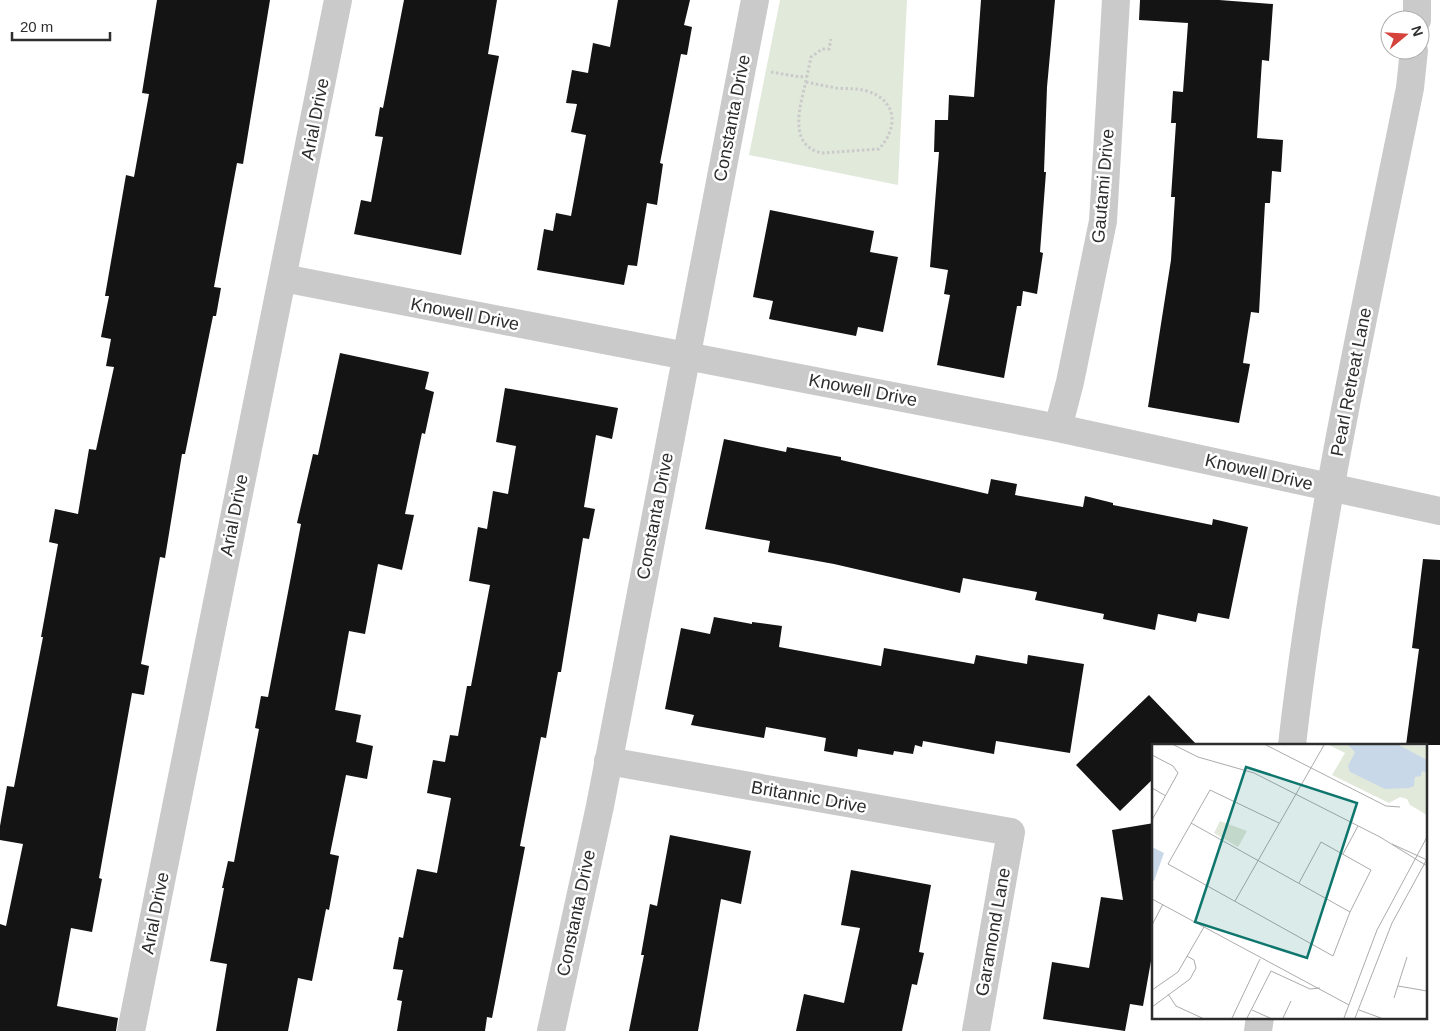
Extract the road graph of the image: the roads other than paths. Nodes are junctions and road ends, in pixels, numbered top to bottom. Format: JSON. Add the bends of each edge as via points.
{"nodes":[{"id":1,"x":338,"y":0,"type":"edge"},
{"id":2,"x":755,"y":0,"type":"edge"},
{"id":3,"x":1116,"y":0,"type":"edge"},
{"id":4,"x":1413,"y":60,"type":"edge"},
{"id":5,"x":283,"y":278,"type":"junction"},
{"id":6,"x":686,"y":357,"type":"junction"},
{"id":7,"x":1058,"y":428,"type":"junction"},
{"id":8,"x":1330,"y":488,"type":"junction"},
{"id":9,"x":1440,"y":512,"type":"edge"},
{"id":10,"x":1292,"y":744,"type":"edge"},
{"id":11,"x":608,"y":761,"type":"junction"},
{"id":12,"x":1011,"y":832,"type":"joint"},
{"id":13,"x":1260,"y":1018,"type":"edge"},
{"id":14,"x":131,"y":1031,"type":"edge"},
{"id":15,"x":551,"y":1031,"type":"edge"},
{"id":16,"x":976,"y":1031,"type":"edge"},
{"id":17,"x":1258,"y":1031,"type":"edge"}],
"edges":[{"from":1,"to":5,"type":"street","name":"Arial Drive"},
{"from":2,"to":6,"type":"street","name":"Constanta Drive"},
{"from":3,"to":7,"type":"street","name":"Gautami Drive","via":[[1103,221]]},
{"from":4,"to":8,"type":"street","name":"Pearl Retreat Lane"},
{"from":5,"to":6,"type":"street","name":"Knowell Drive"},
{"from":5,"to":14,"type":"street","name":"Arial Drive"},
{"from":6,"to":7,"type":"street","name":"Knowell Drive"},
{"from":6,"to":11,"type":"street","name":"Constanta Drive"},
{"from":7,"to":8,"type":"street","name":"Knowell Drive"},
{"from":8,"to":9,"type":"street","name":"Knowell Drive"},
{"from":8,"to":10,"type":"street","name":"Pearl Retreat Lane","via":[[1304,645]]},
{"from":11,"to":12,"type":"street","name":"Britannic Drive"},
{"from":11,"to":15,"type":"street","name":"Constanta Drive"},
{"from":12,"to":16,"type":"street","name":"Garamond Lane"},
{"from":13,"to":17,"type":"street"}]}
